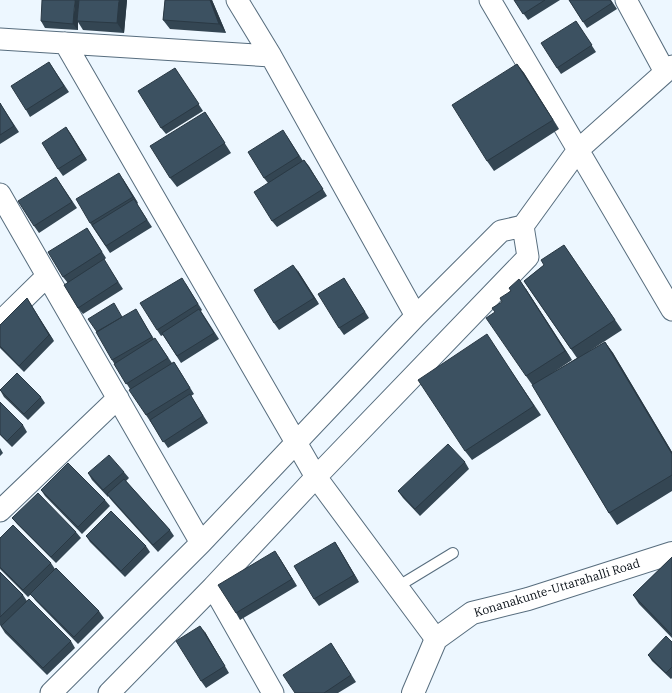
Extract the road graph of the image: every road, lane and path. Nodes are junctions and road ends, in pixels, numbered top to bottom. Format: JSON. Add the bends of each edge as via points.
{"nodes":[{"id":1,"x":237,"y":0,"type":"edge"},
{"id":2,"x":490,"y":0,"type":"edge"},
{"id":3,"x":626,"y":0,"type":"edge"},
{"id":4,"x":0,"y":39,"type":"edge"},
{"id":5,"x":65,"y":43,"type":"junction"},
{"id":6,"x":271,"y":56,"type":"junction"},
{"id":7,"x":668,"y":69,"type":"edge"},
{"id":8,"x":578,"y":150,"type":"junction"},
{"id":9,"x":0,"y":194,"type":"edge"},
{"id":10,"x":523,"y":226,"type":"junction"},
{"id":11,"x":47,"y":276,"type":"junction"},
{"id":12,"x":672,"y":310,"type":"edge"},
{"id":13,"x":416,"y":316,"type":"junction"},
{"id":14,"x":0,"y":322,"type":"edge"},
{"id":15,"x":118,"y":398,"type":"junction"},
{"id":16,"x":296,"y":443,"type":"junction"},
{"id":17,"x":316,"y":477,"type":"junction"},
{"id":18,"x":0,"y":511,"type":"edge"},
{"id":19,"x":201,"y":543,"type":"junction"},
{"id":20,"x":672,"y":552,"type":"edge"},
{"id":21,"x":454,"y":553,"type":"dead end"},
{"id":22,"x":213,"y":587,"type":"junction"},
{"id":23,"x":397,"y":587,"type":"junction"},
{"id":24,"x":436,"y":639,"type":"junction"},
{"id":25,"x":51,"y":693,"type":"edge"},
{"id":26,"x":109,"y":693,"type":"edge"},
{"id":27,"x":273,"y":693,"type":"edge"},
{"id":28,"x":413,"y":693,"type":"edge"}],
"edges":[{"from":1,"to":6,"type":"street"},
{"from":2,"to":8,"type":"street"},
{"from":3,"to":7,"type":"street"},
{"from":4,"to":5,"type":"street"},
{"from":5,"to":6,"type":"street"},
{"from":5,"to":16,"type":"street"},
{"from":6,"to":13,"type":"street"},
{"from":7,"to":8,"type":"street"},
{"from":8,"to":10,"type":"street"},
{"from":8,"to":12,"type":"street"},
{"from":9,"to":11,"type":"street"},
{"from":10,"to":13,"type":"street","via":[[501,231]]},
{"from":10,"to":17,"type":"street","via":[[528,257]]},
{"from":11,"to":14,"type":"street"},
{"from":11,"to":15,"type":"street"},
{"from":13,"to":16,"type":"street"},
{"from":15,"to":18,"type":"street"},
{"from":15,"to":19,"type":"street"},
{"from":16,"to":17,"type":"street"},
{"from":16,"to":19,"type":"street"},
{"from":17,"to":22,"type":"street"},
{"from":17,"to":23,"type":"street"},
{"from":19,"to":25,"type":"street"},
{"from":20,"to":24,"type":"main road","name":"Konanakunte-Uttarahalli Road","via":[[528,600],[472,613]]},
{"from":21,"to":23,"type":"lane"},
{"from":22,"to":26,"type":"street"},
{"from":22,"to":27,"type":"street"},
{"from":23,"to":24,"type":"street"},
{"from":24,"to":28,"type":"main road"}]}
